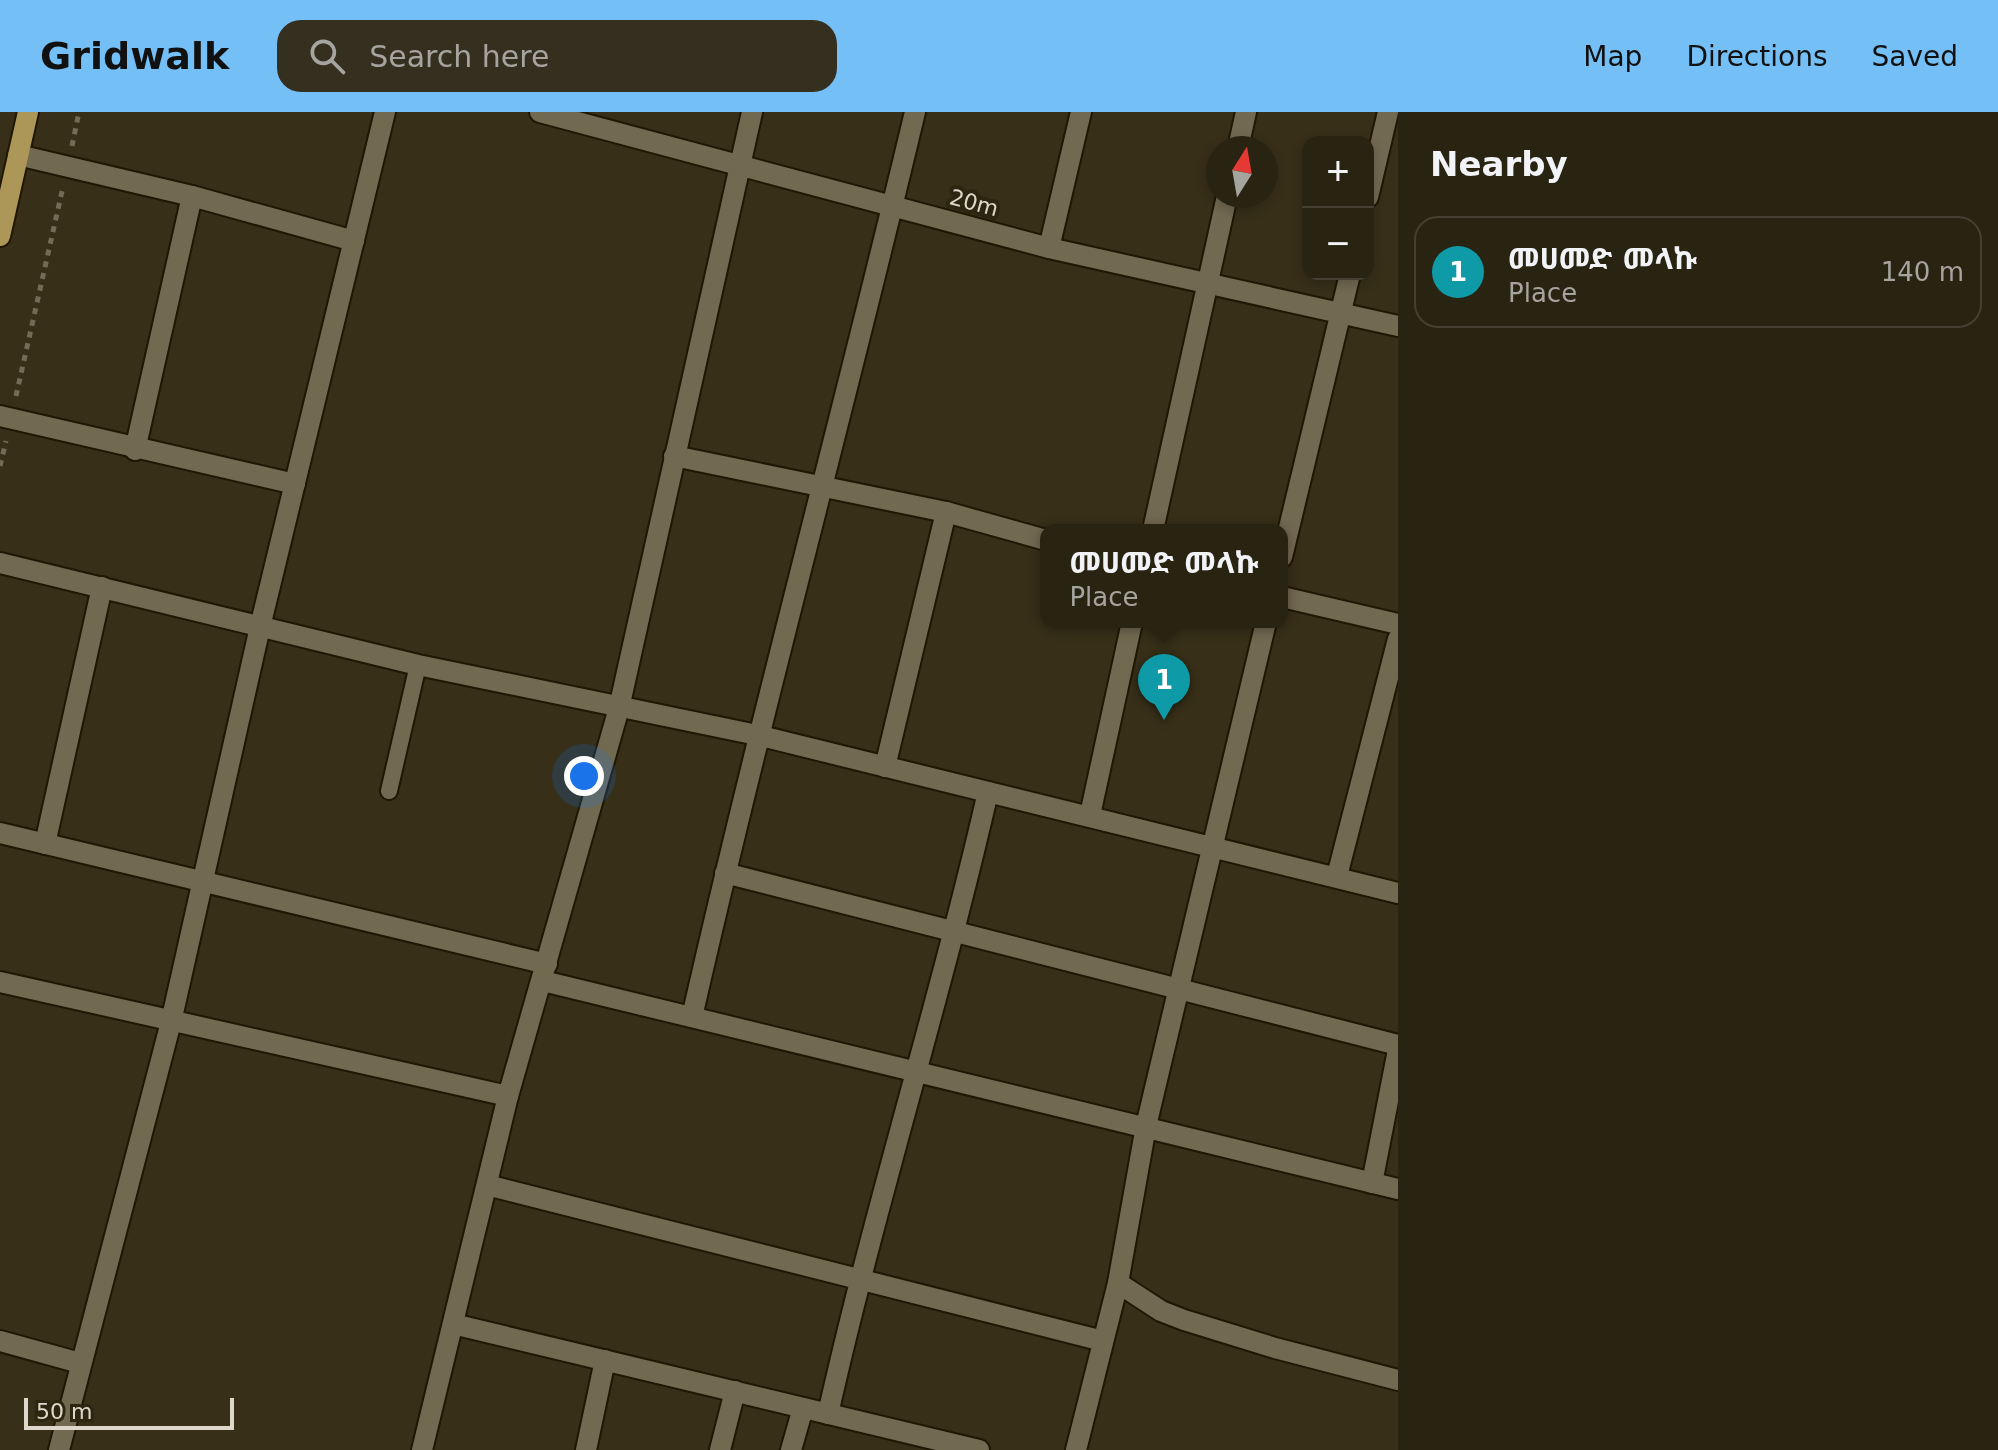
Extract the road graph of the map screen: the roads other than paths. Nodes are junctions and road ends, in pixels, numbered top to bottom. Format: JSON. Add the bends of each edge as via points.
{"nodes":[{"id":1,"x":28,"y":112,"type":"edge"},
{"id":2,"x":385,"y":112,"type":"edge"},
{"id":3,"x":540,"y":112,"type":"edge"},
{"id":4,"x":752,"y":112,"type":"edge"},
{"id":5,"x":915,"y":112,"type":"edge"},
{"id":6,"x":1081,"y":112,"type":"edge"},
{"id":7,"x":1246,"y":112,"type":"edge"},
{"id":8,"x":1388,"y":112,"type":"edge"},
{"id":9,"x":584,"y":117,"type":"edge"},
{"id":10,"x":1241,"y":136,"type":"edge"},
{"id":11,"x":18,"y":155,"type":"junction"},
{"id":12,"x":740,"y":167,"type":"junction"},
{"id":13,"x":1374,"y":172,"type":"edge"},
{"id":14,"x":192,"y":196,"type":"junction"},
{"id":15,"x":892,"y":206,"type":"junction"},
{"id":16,"x":1224,"y":208,"type":"edge"},
{"id":17,"x":0,"y":236,"type":"edge"},
{"id":18,"x":354,"y":241,"type":"junction"},
{"id":19,"x":1049,"y":248,"type":"junction"},
{"id":20,"x":1348,"y":280,"type":"edge"},
{"id":21,"x":1207,"y":283,"type":"junction"},
{"id":22,"x":1340,"y":313,"type":"junction"},
{"id":23,"x":1398,"y":326,"type":"edge"},
{"id":24,"x":6,"y":418,"type":"edge"},
{"id":25,"x":135,"y":450,"type":"junction"},
{"id":26,"x":674,"y":456,"type":"junction"},
{"id":27,"x":295,"y":484,"type":"junction"},
{"id":28,"x":824,"y":486,"type":"junction"},
{"id":29,"x":946,"y":512,"type":"junction"},
{"id":30,"x":1154,"y":524,"type":"edge"},
{"id":31,"x":1288,"y":532,"type":"edge"},
{"id":32,"x":1040,"y":538,"type":"edge"},
{"id":33,"x":0,"y":563,"type":"edge"},
{"id":34,"x":102,"y":587,"type":"junction"},
{"id":35,"x":1288,"y":598,"type":"edge"},
{"id":36,"x":1398,"y":624,"type":"edge"},
{"id":37,"x":260,"y":627,"type":"junction"},
{"id":38,"x":1131,"y":628,"type":"edge"},
{"id":39,"x":1265,"y":628,"type":"edge"},
{"id":40,"x":1398,"y":639,"type":"edge"},
{"id":41,"x":418,"y":665,"type":"junction"},
{"id":42,"x":619,"y":708,"type":"junction"},
{"id":43,"x":757,"y":735,"type":"junction"},
{"id":44,"x":885,"y":767,"type":"junction"},
{"id":45,"x":389,"y":791,"type":"dead end"},
{"id":46,"x":988,"y":792,"type":"junction"},
{"id":47,"x":1090,"y":815,"type":"junction"},
{"id":48,"x":0,"y":833,"type":"edge"},
{"id":49,"x":45,"y":844,"type":"junction"},
{"id":50,"x":1212,"y":847,"type":"junction"},
{"id":51,"x":725,"y":873,"type":"junction"},
{"id":52,"x":1337,"y":876,"type":"junction"},
{"id":53,"x":204,"y":882,"type":"junction"},
{"id":54,"x":1398,"y":893,"type":"edge"},
{"id":55,"x":956,"y":932,"type":"junction"},
{"id":56,"x":545,"y":973,"type":"junction"},
{"id":57,"x":0,"y":982,"type":"edge"},
{"id":58,"x":1179,"y":989,"type":"junction"},
{"id":59,"x":692,"y":1017,"type":"junction"},
{"id":60,"x":171,"y":1022,"type":"junction"},
{"id":61,"x":1398,"y":1048,"type":"edge"},
{"id":62,"x":917,"y":1071,"type":"junction"},
{"id":63,"x":508,"y":1096,"type":"junction"},
{"id":64,"x":1146,"y":1126,"type":"junction"},
{"id":65,"x":1372,"y":1183,"type":"junction"},
{"id":66,"x":487,"y":1185,"type":"junction"},
{"id":67,"x":1398,"y":1189,"type":"edge"},
{"id":68,"x":858,"y":1278,"type":"junction"},
{"id":69,"x":1118,"y":1283,"type":"junction"},
{"id":70,"x":453,"y":1324,"type":"junction"},
{"id":71,"x":0,"y":1341,"type":"edge"},
{"id":72,"x":1103,"y":1341,"type":"junction"},
{"id":73,"x":605,"y":1360,"type":"junction"},
{"id":74,"x":80,"y":1363,"type":"junction"},
{"id":75,"x":1398,"y":1380,"type":"edge"},
{"id":76,"x":735,"y":1391,"type":"junction"},
{"id":77,"x":803,"y":1408,"type":"junction"},
{"id":78,"x":828,"y":1414,"type":"junction"},
{"id":79,"x":928,"y":1444,"type":"edge"},
{"id":80,"x":59,"y":1450,"type":"edge"},
{"id":81,"x":422,"y":1450,"type":"edge"},
{"id":82,"x":586,"y":1450,"type":"edge"},
{"id":83,"x":720,"y":1450,"type":"edge"},
{"id":84,"x":791,"y":1450,"type":"edge"},
{"id":85,"x":979,"y":1450,"type":"edge"},
{"id":86,"x":1076,"y":1450,"type":"edge"}],
"edges":[{"from":1,"to":11,"type":"main road"},
{"from":2,"to":18,"type":"street"},
{"from":3,"to":9,"type":"street","name":"20m"},
{"from":4,"to":12,"type":"street"},
{"from":5,"to":15,"type":"street"},
{"from":6,"to":19,"type":"street"},
{"from":7,"to":10,"type":"street"},
{"from":8,"to":13,"type":"street"},
{"from":9,"to":12,"type":"street","name":"20m"},
{"from":11,"to":14,"type":"street"},
{"from":11,"to":17,"type":"main road"},
{"from":12,"to":15,"type":"street","name":"20m"},
{"from":12,"to":26,"type":"street"},
{"from":14,"to":18,"type":"street"},
{"from":14,"to":25,"type":"street"},
{"from":15,"to":19,"type":"street","name":"20m"},
{"from":15,"to":28,"type":"street"},
{"from":16,"to":21,"type":"street"},
{"from":18,"to":27,"type":"street"},
{"from":19,"to":21,"type":"street","name":"20m"},
{"from":20,"to":22,"type":"street"},
{"from":21,"to":22,"type":"street","name":"20m"},
{"from":21,"to":30,"type":"street"},
{"from":22,"to":23,"type":"street","name":"20m"},
{"from":22,"to":31,"type":"street"},
{"from":24,"to":25,"type":"street"},
{"from":25,"to":27,"type":"street"},
{"from":26,"to":28,"type":"street"},
{"from":26,"to":42,"type":"street"},
{"from":27,"to":37,"type":"street"},
{"from":28,"to":29,"type":"street"},
{"from":28,"to":43,"type":"street"},
{"from":29,"to":32,"type":"street"},
{"from":29,"to":44,"type":"street"},
{"from":33,"to":34,"type":"street"},
{"from":34,"to":37,"type":"street"},
{"from":34,"to":49,"type":"street"},
{"from":35,"to":36,"type":"street"},
{"from":37,"to":41,"type":"street"},
{"from":37,"to":53,"type":"street"},
{"from":38,"to":47,"type":"street"},
{"from":39,"to":50,"type":"street"},
{"from":40,"to":52,"type":"street"},
{"from":41,"to":42,"type":"street"},
{"from":41,"to":45,"type":"lane"},
{"from":42,"to":43,"type":"street"},
{"from":42,"to":56,"type":"street"},
{"from":43,"to":44,"type":"street"},
{"from":43,"to":51,"type":"street"},
{"from":44,"to":46,"type":"street"},
{"from":46,"to":47,"type":"street"},
{"from":46,"to":55,"type":"street"},
{"from":47,"to":50,"type":"street"},
{"from":48,"to":49,"type":"street"},
{"from":49,"to":53,"type":"street"},
{"from":50,"to":52,"type":"street"},
{"from":50,"to":58,"type":"street"},
{"from":51,"to":55,"type":"street"},
{"from":51,"to":59,"type":"street"},
{"from":52,"to":54,"type":"street"},
{"from":53,"to":56,"type":"street"},
{"from":53,"to":60,"type":"street"},
{"from":55,"to":58,"type":"street"},
{"from":55,"to":62,"type":"street"},
{"from":56,"to":59,"type":"street"},
{"from":56,"to":63,"type":"street"},
{"from":57,"to":60,"type":"street"},
{"from":58,"to":61,"type":"street"},
{"from":58,"to":64,"type":"street"},
{"from":59,"to":62,"type":"street"},
{"from":60,"to":63,"type":"street"},
{"from":60,"to":74,"type":"street"},
{"from":61,"to":65,"type":"street"},
{"from":62,"to":64,"type":"street"},
{"from":62,"to":68,"type":"street"},
{"from":63,"to":66,"type":"street"},
{"from":64,"to":65,"type":"street"},
{"from":64,"to":69,"type":"street"},
{"from":65,"to":67,"type":"street"},
{"from":66,"to":68,"type":"street"},
{"from":66,"to":70,"type":"street"},
{"from":68,"to":72,"type":"street"},
{"from":68,"to":78,"type":"street"},
{"from":69,"to":72,"type":"street"},
{"from":69,"to":75,"type":"street","via":[[1184,1320]]},
{"from":70,"to":73,"type":"street"},
{"from":70,"to":81,"type":"street"},
{"from":71,"to":74,"type":"street"},
{"from":72,"to":86,"type":"street"},
{"from":73,"to":76,"type":"street"},
{"from":73,"to":82,"type":"street"},
{"from":74,"to":80,"type":"street"},
{"from":76,"to":77,"type":"street"},
{"from":76,"to":83,"type":"street"},
{"from":77,"to":78,"type":"street"},
{"from":77,"to":84,"type":"street"},
{"from":78,"to":79,"type":"street"},
{"from":79,"to":85,"type":"street"}]}
